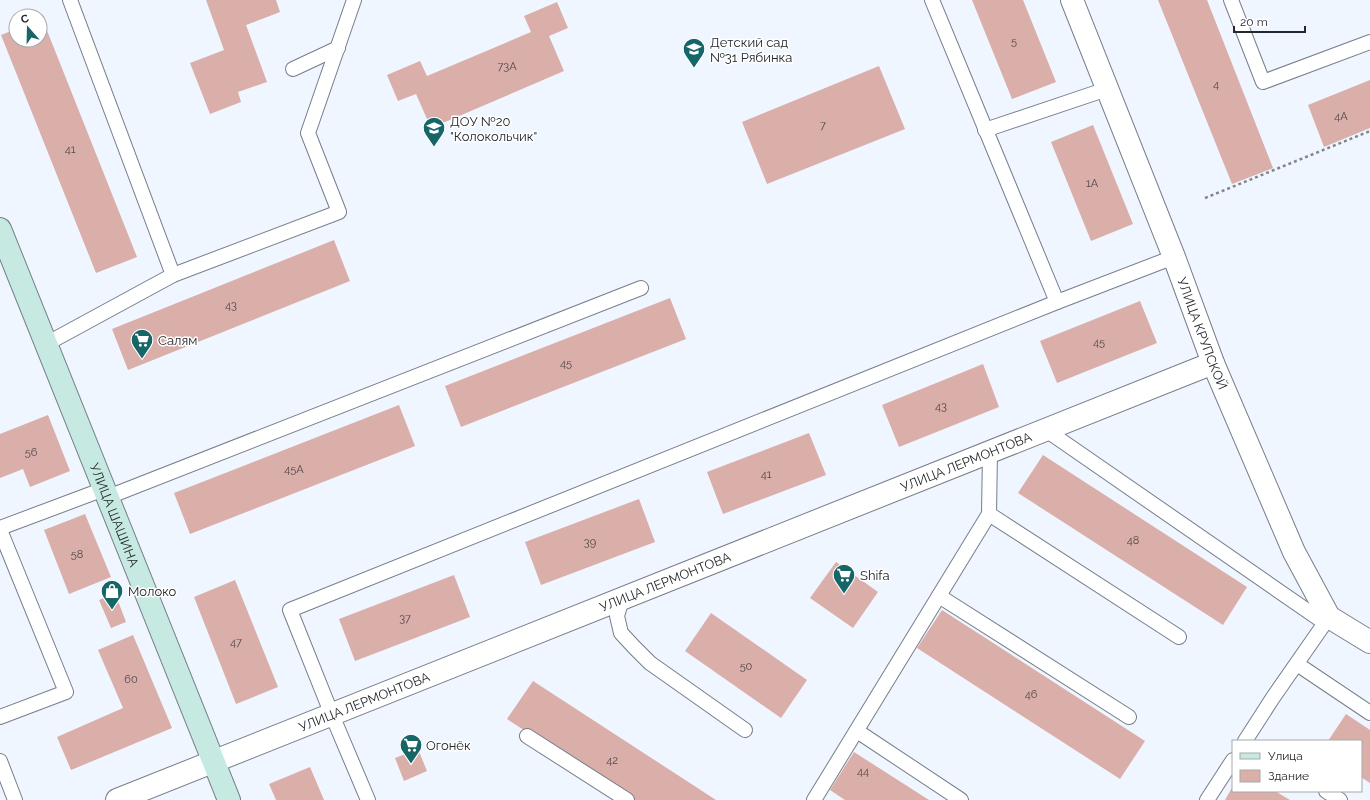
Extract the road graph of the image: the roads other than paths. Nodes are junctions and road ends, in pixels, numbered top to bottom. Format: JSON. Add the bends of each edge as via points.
{"nodes":[{"id":1,"x":70,"y":0,"type":"edge"},
{"id":2,"x":354,"y":0,"type":"edge"},
{"id":3,"x":932,"y":0,"type":"edge"},
{"id":4,"x":1072,"y":0,"type":"edge"},
{"id":5,"x":1231,"y":0,"type":"edge"},
{"id":6,"x":1370,"y":42,"type":"edge"},
{"id":7,"x":338,"y":48,"type":"junction"},
{"id":8,"x":293,"y":69,"type":"dead end"},
{"id":9,"x":1107,"y":89,"type":"junction"},
{"id":10,"x":985,"y":130,"type":"junction"},
{"id":11,"x":0,"y":229,"type":"edge"},
{"id":12,"x":1174,"y":257,"type":"junction"},
{"id":13,"x":173,"y":274,"type":"junction"},
{"id":14,"x":640,"y":288,"type":"dead end"},
{"id":15,"x":1057,"y":302,"type":"junction"},
{"id":16,"x":46,"y":344,"type":"junction"},
{"id":17,"x":1212,"y":363,"type":"junction"},
{"id":18,"x":1046,"y":430,"type":"junction"},
{"id":19,"x":990,"y":452,"type":"junction"},
{"id":20,"x":106,"y":493,"type":"junction"},
{"id":21,"x":989,"y":514,"type":"junction"},
{"id":22,"x":0,"y":529,"type":"edge"},
{"id":23,"x":939,"y":596,"type":"junction"},
{"id":24,"x":622,"y":599,"type":"junction"},
{"id":25,"x":1327,"y":620,"type":"junction"},
{"id":26,"x":1179,"y":637,"type":"dead end"},
{"id":27,"x":1370,"y":642,"type":"edge"},
{"id":28,"x":1297,"y":664,"type":"junction"},
{"id":29,"x":1370,"y":713,"type":"edge"},
{"id":30,"x":332,"y":715,"type":"junction"},
{"id":31,"x":0,"y":717,"type":"edge"},
{"id":32,"x":1129,"y":717,"type":"dead end"},
{"id":33,"x":745,"y":730,"type":"dead end"},
{"id":34,"x":857,"y":731,"type":"junction"},
{"id":35,"x":527,"y":736,"type":"dead end"},
{"id":36,"x":1249,"y":740,"type":"edge"},
{"id":37,"x":214,"y":761,"type":"junction"},
{"id":38,"x":0,"y":762,"type":"edge"},
{"id":39,"x":1232,"y":762,"type":"edge"},
{"id":40,"x":1328,"y":792,"type":"edge"},
{"id":41,"x":15,"y":800,"type":"edge"},
{"id":42,"x":117,"y":800,"type":"edge"},
{"id":43,"x":229,"y":800,"type":"edge"},
{"id":44,"x":368,"y":800,"type":"edge"},
{"id":45,"x":627,"y":800,"type":"edge"},
{"id":46,"x":814,"y":800,"type":"edge"},
{"id":47,"x":961,"y":800,"type":"edge"},
{"id":48,"x":1208,"y":800,"type":"edge"},
{"id":49,"x":1340,"y":800,"type":"edge"}],
"edges":[{"from":1,"to":13,"type":"lane"},
{"from":2,"to":7,"type":"lane"},
{"from":3,"to":10,"type":"lane"},
{"from":4,"to":9,"type":"street","name":"УЛИЦА КРУПСКОЙ"},
{"from":5,"to":6,"type":"lane","via":[[1263,82]]},
{"from":7,"to":8,"type":"lane"},
{"from":7,"to":13,"type":"lane","via":[[308,133],[339,212]]},
{"from":9,"to":10,"type":"lane"},
{"from":9,"to":12,"type":"street","name":"УЛИЦА КРУПСКОЙ"},
{"from":10,"to":15,"type":"lane"},
{"from":11,"to":16,"type":"main road","name":"УЛИЦА ШАШИНА"},
{"from":12,"to":15,"type":"lane"},
{"from":12,"to":17,"type":"street","name":"УЛИЦА КРУПСКОЙ"},
{"from":13,"to":16,"type":"lane"},
{"from":14,"to":20,"type":"lane"},
{"from":15,"to":30,"type":"lane","via":[[290,610]]},
{"from":16,"to":20,"type":"main road","name":"УЛИЦА ШАШИНА"},
{"from":17,"to":18,"type":"street","name":"УЛИЦА ЛЕРМОНТОВА"},
{"from":17,"to":25,"type":"street","name":"УЛИЦА КРУПСКОЙ","via":[[1294,552]]},
{"from":18,"to":19,"type":"street","name":"УЛИЦА ЛЕРМОНТОВА"},
{"from":18,"to":25,"type":"lane"},
{"from":19,"to":21,"type":"lane"},
{"from":19,"to":24,"type":"street","name":"УЛИЦА ЛЕРМОНТОВА"},
{"from":20,"to":22,"type":"lane"},
{"from":20,"to":37,"type":"main road","name":"УЛИЦА ШАШИНА"},
{"from":21,"to":23,"type":"lane"},
{"from":21,"to":26,"type":"lane"},
{"from":22,"to":31,"type":"lane","via":[[66,692]]},
{"from":23,"to":32,"type":"lane"},
{"from":23,"to":34,"type":"lane"},
{"from":24,"to":30,"type":"street","name":"УЛИЦА ЛЕРМОНТОВА"},
{"from":24,"to":33,"type":"lane","via":[[617,616],[621,632],[634,647],[650,664]]},
{"from":25,"to":27,"type":"street"},
{"from":25,"to":28,"type":"lane"},
{"from":28,"to":29,"type":"lane"},
{"from":28,"to":36,"type":"lane"},
{"from":30,"to":37,"type":"street","name":"УЛИЦА ЛЕРМОНТОВА"},
{"from":30,"to":44,"type":"lane"},
{"from":34,"to":46,"type":"lane"},
{"from":34,"to":47,"type":"lane"},
{"from":35,"to":45,"type":"lane"},
{"from":37,"to":42,"type":"street","name":"УЛИЦА ЛЕРМОНТОВА"},
{"from":37,"to":43,"type":"main road","name":"УЛИЦА ШАШИНА"},
{"from":38,"to":41,"type":"lane"},
{"from":39,"to":48,"type":"lane"},
{"from":40,"to":49,"type":"lane"}]}
